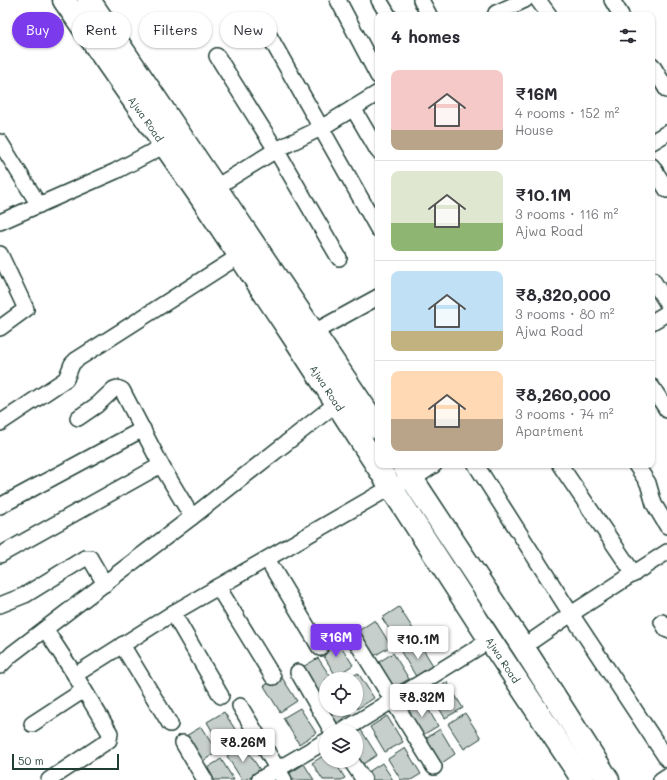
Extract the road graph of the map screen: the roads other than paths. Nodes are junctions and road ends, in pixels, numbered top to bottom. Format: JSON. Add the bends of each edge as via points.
{"nodes":[{"id":1,"x":64,"y":0,"type":"edge"},
{"id":2,"x":89,"y":0,"type":"edge"},
{"id":3,"x":338,"y":0,"type":"edge"},
{"id":4,"x":379,"y":0,"type":"edge"},
{"id":5,"x":420,"y":0,"type":"edge"},
{"id":6,"x":525,"y":0,"type":"edge"},
{"id":7,"x":538,"y":0,"type":"edge"},
{"id":8,"x":612,"y":0,"type":"edge"},
{"id":9,"x":386,"y":12,"type":"edge"},
{"id":10,"x":427,"y":12,"type":"edge"},
{"id":11,"x":498,"y":12,"type":"edge"},
{"id":12,"x":547,"y":12,"type":"edge"},
{"id":13,"x":619,"y":12,"type":"edge"},
{"id":14,"x":276,"y":48,"type":"edge"},
{"id":15,"x":217,"y":56,"type":"dead end"},
{"id":16,"x":375,"y":70,"type":"edge"},
{"id":17,"x":655,"y":70,"type":"edge"},
{"id":18,"x":667,"y":90,"type":"edge"},
{"id":19,"x":375,"y":95,"type":"edge"},
{"id":20,"x":353,"y":108,"type":"junction"},
{"id":21,"x":321,"y":128,"type":"junction"},
{"id":22,"x":667,"y":132,"type":"edge"},
{"id":23,"x":655,"y":140,"type":"edge"},
{"id":24,"x":0,"y":142,"type":"edge"},
{"id":25,"x":165,"y":145,"type":"junction"},
{"id":26,"x":375,"y":145,"type":"edge"},
{"id":27,"x":276,"y":150,"type":"junction"},
{"id":28,"x":655,"y":171,"type":"edge"},
{"id":29,"x":667,"y":190,"type":"edge"},
{"id":30,"x":207,"y":192,"type":"junction"},
{"id":31,"x":39,"y":205,"type":"junction"},
{"id":32,"x":0,"y":222,"type":"edge"},
{"id":33,"x":375,"y":224,"type":"edge"},
{"id":34,"x":239,"y":256,"type":"junction"},
{"id":35,"x":339,"y":258,"type":"dead end"},
{"id":36,"x":2,"y":261,"type":"edge"},
{"id":37,"x":655,"y":284,"type":"edge"},
{"id":38,"x":375,"y":299,"type":"edge"},
{"id":39,"x":667,"y":303,"type":"edge"},
{"id":40,"x":667,"y":313,"type":"edge"},
{"id":41,"x":655,"y":320,"type":"edge"},
{"id":42,"x":0,"y":328,"type":"edge"},
{"id":43,"x":305,"y":337,"type":"junction"},
{"id":44,"x":655,"y":392,"type":"edge"},
{"id":45,"x":337,"y":403,"type":"junction"},
{"id":46,"x":667,"y":410,"type":"edge"},
{"id":47,"x":78,"y":418,"type":"dead end"},
{"id":48,"x":0,"y":423,"type":"edge"},
{"id":49,"x":375,"y":424,"type":"edge"},
{"id":50,"x":143,"y":429,"type":"junction"},
{"id":51,"x":375,"y":462,"type":"edge"},
{"id":52,"x":161,"y":465,"type":"junction"},
{"id":53,"x":379,"y":468,"type":"edge"},
{"id":54,"x":423,"y":468,"type":"edge"},
{"id":55,"x":478,"y":468,"type":"edge"},
{"id":56,"x":562,"y":468,"type":"edge"},
{"id":57,"x":638,"y":468,"type":"edge"},
{"id":58,"x":408,"y":472,"type":"edge"},
{"id":59,"x":391,"y":487,"type":"junction"},
{"id":60,"x":0,"y":506,"type":"edge"},
{"id":61,"x":192,"y":517,"type":"junction"},
{"id":62,"x":667,"y":526,"type":"edge"},
{"id":63,"x":667,"y":552,"type":"edge"},
{"id":64,"x":0,"y":555,"type":"edge"},
{"id":65,"x":267,"y":559,"type":"junction"},
{"id":66,"x":634,"y":574,"type":"junction"},
{"id":67,"x":105,"y":584,"type":"junction"},
{"id":68,"x":218,"y":587,"type":"junction"},
{"id":69,"x":0,"y":605,"type":"edge"},
{"id":70,"x":173,"y":613,"type":"junction"},
{"id":71,"x":571,"y":614,"type":"junction"},
{"id":72,"x":45,"y":629,"type":"junction"},
{"id":73,"x":354,"y":638,"type":"dead end"},
{"id":74,"x":490,"y":640,"type":"junction"},
{"id":75,"x":122,"y":645,"type":"junction"},
{"id":76,"x":523,"y":647,"type":"junction"},
{"id":77,"x":320,"y":648,"type":"dead end"},
{"id":78,"x":0,"y":666,"type":"edge"},
{"id":79,"x":298,"y":672,"type":"dead end"},
{"id":80,"x":75,"y":675,"type":"junction"},
{"id":81,"x":273,"y":677,"type":"dead end"},
{"id":82,"x":84,"y":690,"type":"junction"},
{"id":83,"x":221,"y":696,"type":"dead end"},
{"id":84,"x":393,"y":700,"type":"junction"},
{"id":85,"x":240,"y":706,"type":"dead end"},
{"id":86,"x":32,"y":724,"type":"dead end"},
{"id":87,"x":170,"y":724,"type":"dead end"},
{"id":88,"x":328,"y":724,"type":"edge"},
{"id":89,"x":354,"y":724,"type":"edge"},
{"id":90,"x":183,"y":743,"type":"dead end"},
{"id":91,"x":319,"y":746,"type":"edge"},
{"id":92,"x":667,"y":759,"type":"edge"},
{"id":93,"x":434,"y":767,"type":"dead end"},
{"id":94,"x":356,"y":768,"type":"edge"},
{"id":95,"x":281,"y":774,"type":"edge"},
{"id":96,"x":667,"y":776,"type":"edge"},
{"id":97,"x":49,"y":780,"type":"edge"},
{"id":98,"x":205,"y":780,"type":"edge"},
{"id":99,"x":259,"y":780,"type":"edge"},
{"id":100,"x":364,"y":780,"type":"edge"},
{"id":101,"x":583,"y":780,"type":"edge"},
{"id":102,"x":608,"y":780,"type":"edge"},
{"id":103,"x":661,"y":780,"type":"edge"}],
"edges":[{"from":1,"to":25,"type":"main road","name":"Ajwa Road"},
{"from":2,"to":30,"type":"main road","name":"Ajwa Road"},
{"from":3,"to":16,"type":"street"},
{"from":4,"to":9,"type":"street"},
{"from":5,"to":10,"type":"street"},
{"from":6,"to":11,"type":"street"},
{"from":7,"to":12,"type":"street"},
{"from":8,"to":13,"type":"street"},
{"from":14,"to":21,"type":"street"},
{"from":15,"to":27,"type":"street"},
{"from":17,"to":18,"type":"street"},
{"from":19,"to":20,"type":"street"},
{"from":20,"to":21,"type":"street"},
{"from":20,"to":26,"type":"street"},
{"from":21,"to":27,"type":"street"},
{"from":21,"to":33,"type":"street"},
{"from":22,"to":23,"type":"street"},
{"from":24,"to":31,"type":"street"},
{"from":25,"to":30,"type":"main road","name":"Ajwa Road"},
{"from":25,"to":31,"type":"street","via":[[116,171]]},
{"from":27,"to":30,"type":"street"},
{"from":27,"to":35,"type":"street"},
{"from":28,"to":29,"type":"street"},
{"from":30,"to":34,"type":"main road","name":"Ajwa Road"},
{"from":30,"to":43,"type":"main road","name":"Ajwa Road"},
{"from":31,"to":32,"type":"street"},
{"from":34,"to":43,"type":"main road","name":"Ajwa Road"},
{"from":34,"to":48,"type":"street","via":[[76,360],[66,379]]},
{"from":36,"to":42,"type":"street","via":[[26,309]]},
{"from":37,"to":39,"type":"street"},
{"from":38,"to":43,"type":"street"},
{"from":40,"to":41,"type":"street"},
{"from":43,"to":45,"type":"main road","name":"Ajwa Road"},
{"from":43,"to":49,"type":"main road","name":"Ajwa Road"},
{"from":44,"to":46,"type":"street"},
{"from":45,"to":51,"type":"main road","name":"Ajwa Road"},
{"from":45,"to":61,"type":"street"},
{"from":47,"to":50,"type":"street","via":[[114,389],[120,388]]},
{"from":50,"to":52,"type":"street"},
{"from":50,"to":60,"type":"street"},
{"from":52,"to":61,"type":"street"},
{"from":52,"to":64,"type":"street"},
{"from":53,"to":59,"type":"main road","name":"Ajwa Road"},
{"from":54,"to":58,"type":"street"},
{"from":55,"to":71,"type":"street"},
{"from":56,"to":66,"type":"street"},
{"from":57,"to":62,"type":"street","via":[[648,483],[654,504]]},
{"from":58,"to":59,"type":"street"},
{"from":58,"to":76,"type":"main road"},
{"from":59,"to":65,"type":"street"},
{"from":59,"to":74,"type":"main road","name":"Ajwa Road"},
{"from":61,"to":67,"type":"street"},
{"from":63,"to":66,"type":"street"},
{"from":65,"to":68,"type":"street"},
{"from":65,"to":77,"type":"street"},
{"from":66,"to":71,"type":"street"},
{"from":67,"to":69,"type":"street","via":[[90,558],[85,558],[25,594]]},
{"from":67,"to":72,"type":"street"},
{"from":68,"to":70,"type":"street"},
{"from":68,"to":81,"type":"street"},
{"from":70,"to":75,"type":"street"},
{"from":70,"to":83,"type":"street"},
{"from":71,"to":76,"type":"street"},
{"from":71,"to":92,"type":"street"},
{"from":72,"to":78,"type":"street"},
{"from":72,"to":80,"type":"street"},
{"from":73,"to":84,"type":"street"},
{"from":74,"to":84,"type":"street"},
{"from":74,"to":101,"type":"main road","name":"Ajwa Road"},
{"from":75,"to":80,"type":"street"},
{"from":75,"to":87,"type":"street"},
{"from":76,"to":102,"type":"main road"},
{"from":79,"to":88,"type":"street"},
{"from":80,"to":82,"type":"street"},
{"from":82,"to":86,"type":"street"},
{"from":82,"to":97,"type":"street","via":[[111,737]]},
{"from":84,"to":89,"type":"street"},
{"from":84,"to":93,"type":"street"},
{"from":85,"to":95,"type":"street"},
{"from":90,"to":98,"type":"street"},
{"from":91,"to":95,"type":"street"},
{"from":94,"to":100,"type":"street"},
{"from":95,"to":99,"type":"street"},
{"from":96,"to":103,"type":"street"}]}
